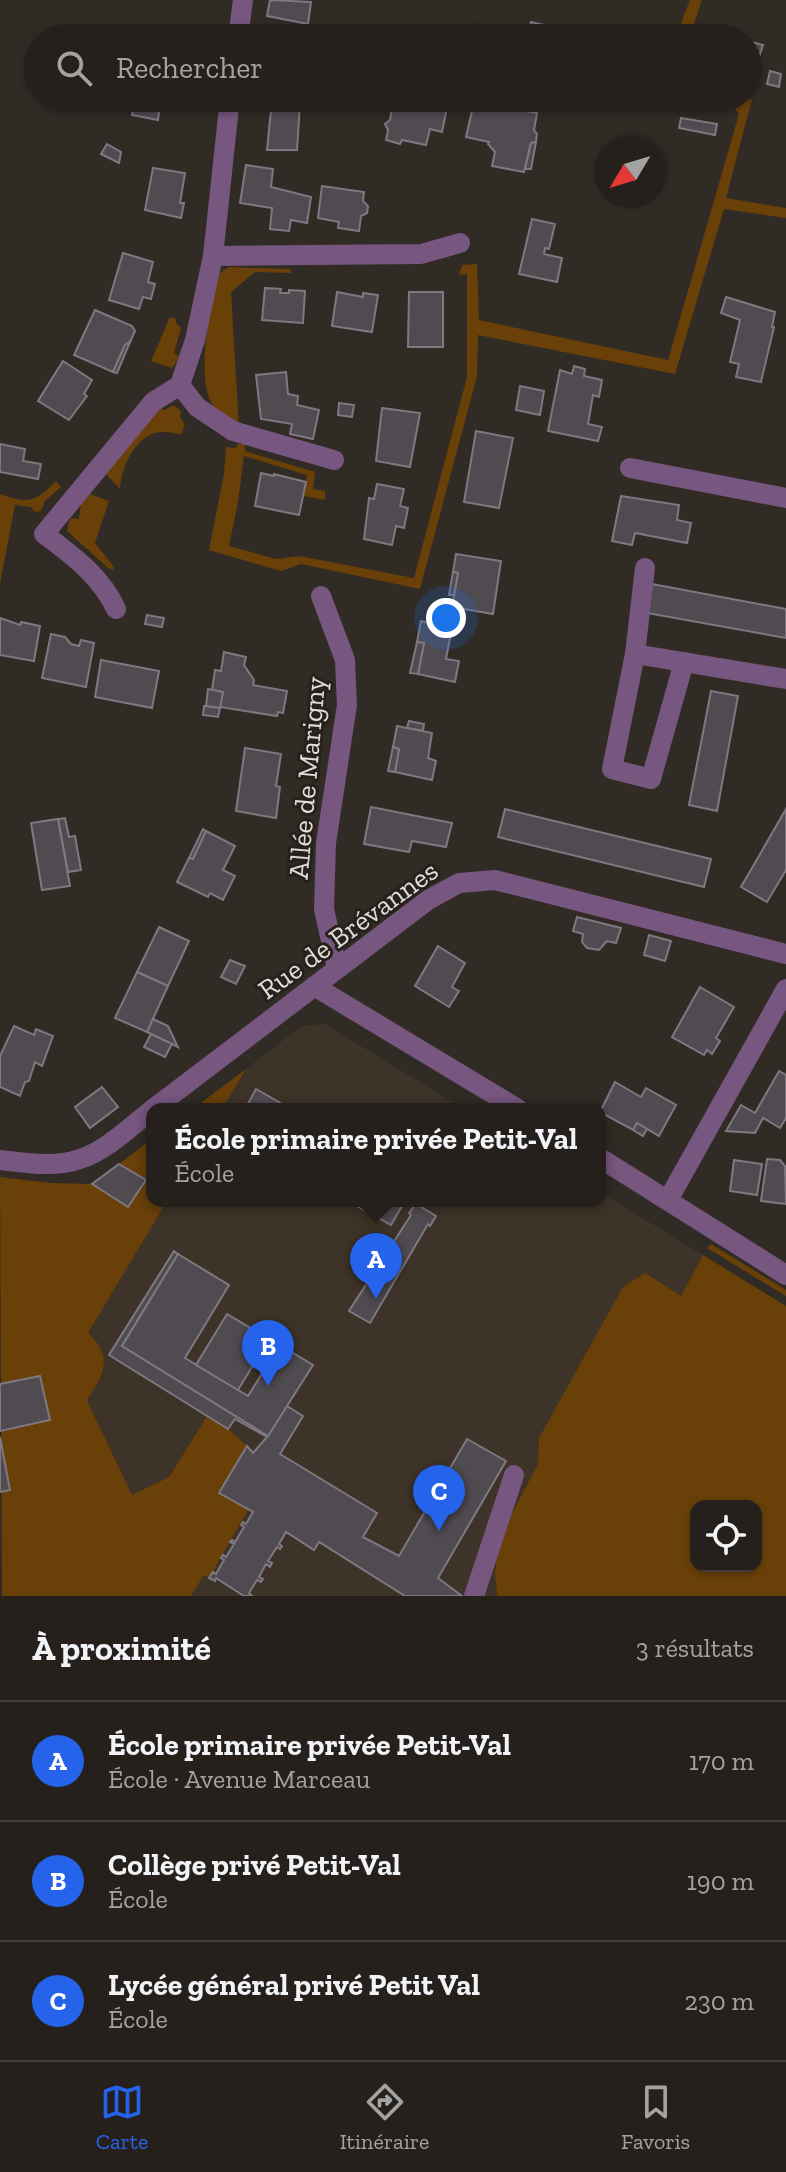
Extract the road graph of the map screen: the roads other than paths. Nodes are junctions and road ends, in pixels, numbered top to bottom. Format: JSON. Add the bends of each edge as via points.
{"nodes":[{"id":1,"x":243,"y":0,"type":"edge"},
{"id":2,"x":240,"y":24,"type":"edge"},
{"id":3,"x":228,"y":112,"type":"edge"},
{"id":4,"x":460,"y":243,"type":"dead end"},
{"id":5,"x":213,"y":256,"type":"junction"},
{"id":6,"x":180,"y":385,"type":"junction"},
{"id":7,"x":334,"y":460,"type":"dead end"},
{"id":8,"x":630,"y":468,"type":"dead end"},
{"id":9,"x":786,"y":498,"type":"edge"},
{"id":10,"x":645,"y":568,"type":"dead end"},
{"id":11,"x":321,"y":596,"type":"dead end"},
{"id":12,"x":116,"y":609,"type":"dead end"},
{"id":13,"x":635,"y":654,"type":"junction"},
{"id":14,"x":684,"y":662,"type":"junction"},
{"id":15,"x":786,"y":679,"type":"edge"},
{"id":16,"x":786,"y":954,"type":"edge"},
{"id":17,"x":337,"y":968,"type":"junction"},
{"id":18,"x":314,"y":986,"type":"junction"},
{"id":19,"x":786,"y":989,"type":"edge"},
{"id":20,"x":162,"y":1103,"type":"edge"},
{"id":21,"x":508,"y":1103,"type":"edge"},
{"id":22,"x":146,"y":1115,"type":"edge"},
{"id":23,"x":0,"y":1160,"type":"edge"},
{"id":24,"x":606,"y":1162,"type":"edge"},
{"id":25,"x":668,"y":1200,"type":"junction"},
{"id":26,"x":786,"y":1275,"type":"edge"},
{"id":27,"x":514,"y":1475,"type":"dead end"},
{"id":28,"x":474,"y":1596,"type":"edge"}],
"edges":[{"from":1,"to":2,"type":"street"},
{"from":3,"to":5,"type":"street"},
{"from":4,"to":5,"type":"street","via":[[421,254]]},
{"from":5,"to":6,"type":"street"},
{"from":6,"to":7,"type":"street","via":[[197,407],[233,431]]},
{"from":6,"to":12,"type":"street","via":[[153,402],[44,534],[85,566],[108,591]]},
{"from":8,"to":9,"type":"street"},
{"from":10,"to":13,"type":"street"},
{"from":11,"to":17,"type":"street","name":"Allée de Marigny","via":[[345,660],[347,705],[326,843],[324,909]]},
{"from":13,"to":14,"type":"street"},
{"from":13,"to":14,"type":"street","via":[[612,769],[651,779]]},
{"from":14,"to":15,"type":"street"},
{"from":16,"to":17,"type":"street","name":"Rue de Brévannes","via":[[486,880],[443,890]]},
{"from":17,"to":18,"type":"street","name":"Rue de Brévannes"},
{"from":18,"to":20,"type":"street","name":"Rue de Brévannes"},
{"from":18,"to":21,"type":"street"},
{"from":19,"to":25,"type":"street"},
{"from":22,"to":23,"type":"street","name":"Rue de Brévannes","via":[[80,1159],[44,1165]]},
{"from":24,"to":25,"type":"street"},
{"from":25,"to":26,"type":"street"},
{"from":27,"to":28,"type":"street"}]}
